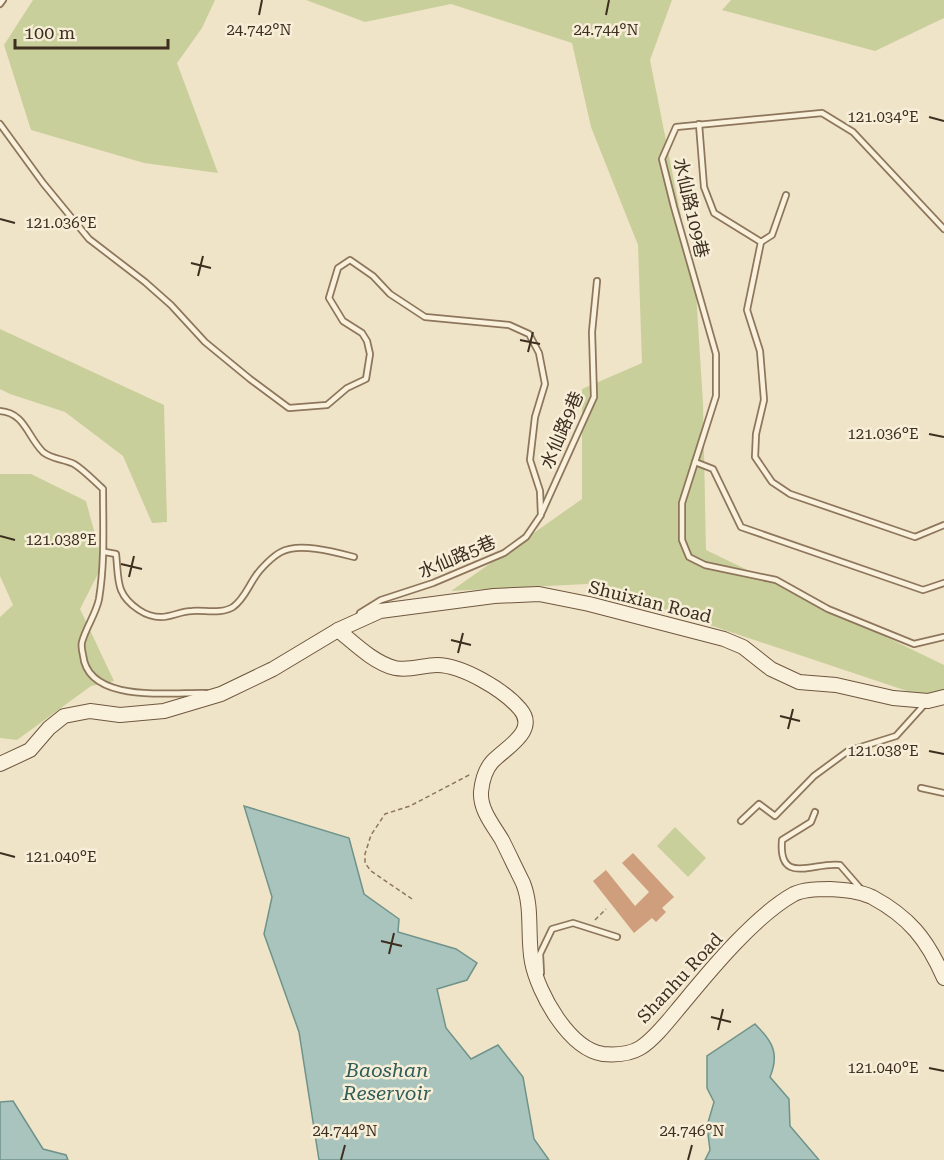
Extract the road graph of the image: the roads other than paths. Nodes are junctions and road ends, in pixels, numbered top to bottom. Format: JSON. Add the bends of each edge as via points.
{"nodes":[{"id":1,"x":3,"y":0,"type":"edge"},
{"id":2,"x":0,"y":4,"type":"edge"},
{"id":3,"x":0,"y":124,"type":"edge"},
{"id":4,"x":699,"y":124,"type":"junction"},
{"id":5,"x":786,"y":195,"type":"dead end"},
{"id":6,"x":944,"y":228,"type":"edge"},
{"id":7,"x":761,"y":242,"type":"junction"},
{"id":8,"x":597,"y":281,"type":"dead end"},
{"id":9,"x":0,"y":411,"type":"edge"},
{"id":10,"x":695,"y":462,"type":"junction"},
{"id":11,"x":541,"y":515,"type":"junction"},
{"id":12,"x":944,"y":525,"type":"edge"},
{"id":13,"x":105,"y":552,"type":"junction"},
{"id":14,"x":354,"y":557,"type":"dead end"},
{"id":15,"x":944,"y":584,"type":"edge"},
{"id":16,"x":338,"y":630,"type":"junction"},
{"id":17,"x":944,"y":638,"type":"edge"},
{"id":18,"x":221,"y":693,"type":"junction"},
{"id":19,"x":944,"y":697,"type":"edge"},
{"id":20,"x":928,"y":701,"type":"junction"},
{"id":21,"x":0,"y":764,"type":"edge"},
{"id":22,"x":921,"y":789,"type":"dead end"},
{"id":23,"x":944,"y":793,"type":"edge"},
{"id":24,"x":815,"y":812,"type":"dead end"},
{"id":25,"x":741,"y":821,"type":"dead end"},
{"id":26,"x":863,"y":893,"type":"junction"},
{"id":27,"x":617,"y":937,"type":"dead end"},
{"id":28,"x":944,"y":978,"type":"edge"},
{"id":29,"x":541,"y":988,"type":"junction"}],
"edges":[{"from":1,"to":2,"type":"lane"},
{"from":3,"to":11,"type":"lane","via":[[89,239],[171,305],[205,342],[289,408],[327,405],[347,388],[366,380],[368,341],[343,321],[329,298],[338,268],[350,260],[425,317],[509,325],[529,334],[539,353],[545,384],[535,417],[530,459],[540,491]]},
{"from":4,"to":6,"type":"lane","name":"水仙路109巷","via":[[822,113],[853,132]]},
{"from":4,"to":7,"type":"lane","via":[[704,187],[714,213]]},
{"from":4,"to":10,"type":"lane","name":"水仙路109巷","via":[[676,127],[662,159],[716,354],[716,396]]},
{"from":5,"to":7,"type":"lane","via":[[772,235]]},
{"from":7,"to":12,"type":"lane","via":[[747,310],[760,351],[764,400],[755,457],[772,482],[790,494],[915,537]]},
{"from":8,"to":11,"type":"lane","name":"水仙路9巷","via":[[592,332],[594,397]]},
{"from":9,"to":13,"type":"lane","via":[[22,420],[31,439],[45,454],[75,465],[103,489]]},
{"from":10,"to":15,"type":"lane","via":[[713,469],[741,527],[923,590]]},
{"from":10,"to":17,"type":"lane","name":"水仙路109巷","via":[[682,503],[681,540],[689,557],[705,565],[776,580],[828,609],[914,644]]},
{"from":11,"to":16,"type":"lane","name":"水仙路5巷","via":[[526,537],[504,553],[381,600]]},
{"from":13,"to":14,"type":"lane","via":[[117,554],[120,590],[126,602],[159,617],[189,610],[232,608],[280,552],[293,548],[327,550]]},
{"from":13,"to":18,"type":"lane","via":[[98,602],[82,643],[84,668],[97,682],[109,687],[143,693]]},
{"from":16,"to":18,"type":"street","name":"Shuixian Road","via":[[273,669]]},
{"from":16,"to":20,"type":"street","name":"Shuixian Road","via":[[380,610],[539,594],[724,639],[800,682]]},
{"from":16,"to":29,"type":"street","name":"Shanhu Road","via":[[382,663],[396,668],[437,665],[472,673],[521,710],[526,720],[522,735],[490,764],[481,794],[484,811],[524,885],[532,963]]},
{"from":18,"to":21,"type":"street","name":"Shuixian Road","via":[[164,711],[120,715],[90,711],[64,716],[30,750]]},
{"from":19,"to":20,"type":"street","name":"Shuixian Road"},
{"from":20,"to":25,"type":"lane","via":[[896,736],[848,751],[814,776],[775,816],[759,804]]},
{"from":22,"to":23,"type":"lane"},
{"from":24,"to":26,"type":"lane","via":[[811,822],[782,840],[784,860],[803,870],[830,863],[840,865]]},
{"from":26,"to":28,"type":"street","name":"Shanhu Road","via":[[904,917],[924,938]]},
{"from":26,"to":29,"type":"street","name":"Shanhu Road","via":[[817,889],[796,893],[769,911],[722,957],[668,1022],[639,1048],[622,1054],[590,1051],[573,1039]]},
{"from":27,"to":29,"type":"lane","via":[[573,923],[552,929],[540,954]]}]}
